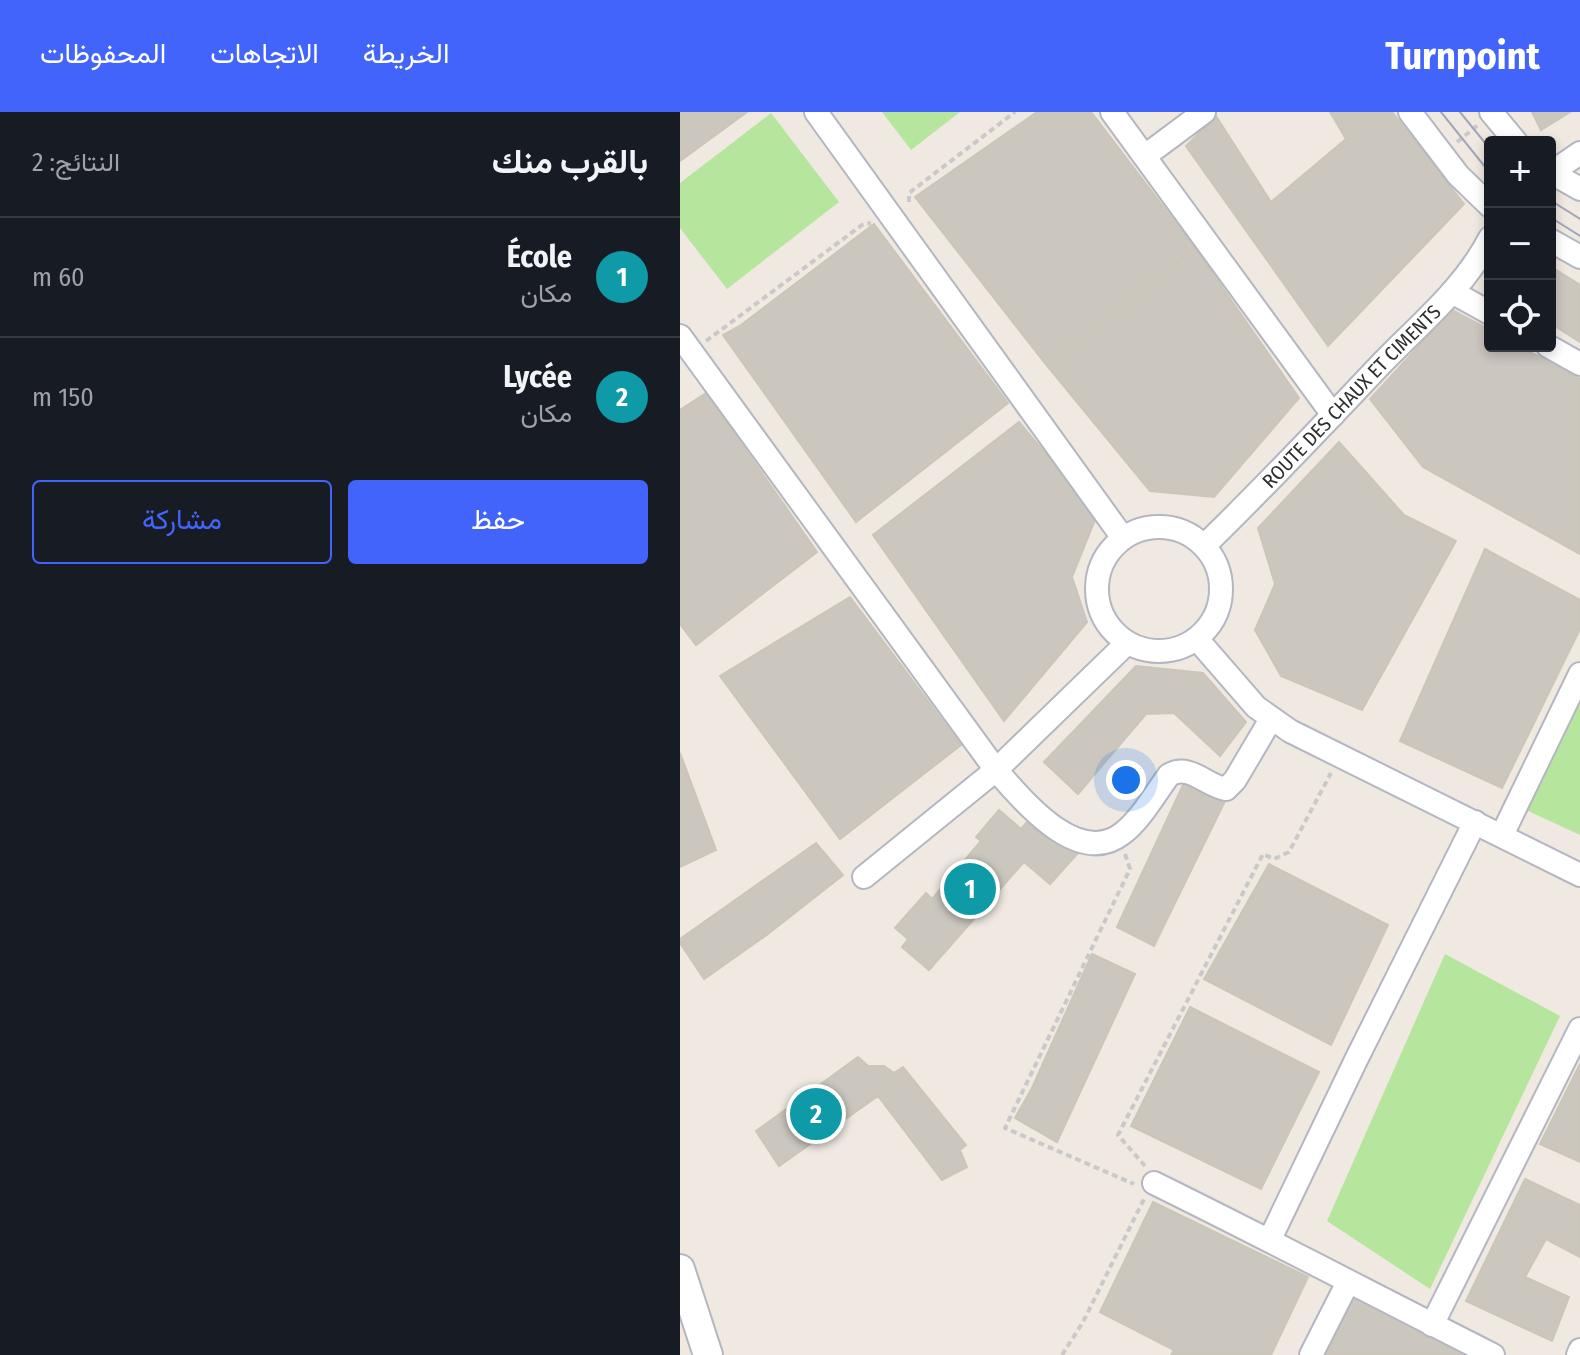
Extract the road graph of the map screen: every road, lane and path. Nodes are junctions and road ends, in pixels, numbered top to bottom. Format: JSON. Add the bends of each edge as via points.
{"nodes":[{"id":1,"x":816,"y":112,"type":"edge"},
{"id":2,"x":1015,"y":112,"type":"edge"},
{"id":3,"x":1112,"y":112,"type":"edge"},
{"id":4,"x":1204,"y":112,"type":"edge"},
{"id":5,"x":1410,"y":112,"type":"edge"},
{"id":6,"x":1492,"y":113,"type":"edge"},
{"id":7,"x":1511,"y":136,"type":"edge"},
{"id":8,"x":1580,"y":153,"type":"edge"},
{"id":9,"x":1442,"y":154,"type":"junction"},
{"id":10,"x":1145,"y":156,"type":"junction"},
{"id":11,"x":1556,"y":168,"type":"edge"},
{"id":12,"x":1556,"y":175,"type":"edge"},
{"id":13,"x":1580,"y":189,"type":"edge"},
{"id":14,"x":1484,"y":200,"type":"edge"},
{"id":15,"x":893,"y":218,"type":"junction"},
{"id":16,"x":1556,"y":243,"type":"edge"},
{"id":17,"x":1484,"y":249,"type":"edge"},
{"id":18,"x":1580,"y":257,"type":"edge"},
{"id":19,"x":1452,"y":292,"type":"junction"},
{"id":20,"x":1484,"y":310,"type":"edge"},
{"id":21,"x":686,"y":344,"type":"edge"},
{"id":22,"x":1556,"y":350,"type":"edge"},
{"id":23,"x":1580,"y":364,"type":"edge"},
{"id":24,"x":1333,"y":415,"type":"junction"},
{"id":25,"x":1123,"y":538,"type":"junction"},
{"id":26,"x":1204,"y":546,"type":"junction"},
{"id":27,"x":1197,"y":639,"type":"junction"},
{"id":28,"x":1127,"y":643,"type":"junction"},
{"id":29,"x":1580,"y":674,"type":"edge"},
{"id":30,"x":1271,"y":719,"type":"junction"},
{"id":31,"x":1340,"y":757,"type":"junction"},
{"id":32,"x":996,"y":770,"type":"junction"},
{"id":33,"x":1475,"y":822,"type":"junction"},
{"id":34,"x":1502,"y":835,"type":"junction"},
{"id":35,"x":1118,"y":837,"type":"junction"},
{"id":36,"x":1580,"y":875,"type":"edge"},
{"id":37,"x":864,"y":877,"type":"dead end"},
{"id":38,"x":1580,"y":1029,"type":"edge"},
{"id":39,"x":1152,"y":1187,"type":"junction"},
{"id":40,"x":1270,"y":1239,"type":"junction"},
{"id":41,"x":680,"y":1269,"type":"edge"},
{"id":42,"x":1348,"y":1282,"type":"junction"},
{"id":43,"x":1432,"y":1325,"type":"junction"},
{"id":44,"x":708,"y":1355,"type":"edge"},
{"id":45,"x":1062,"y":1355,"type":"edge"},
{"id":46,"x":1311,"y":1355,"type":"edge"},
{"id":47,"x":1493,"y":1355,"type":"edge"}],
"edges":[{"from":1,"to":15,"type":"street"},
{"from":2,"to":15,"type":"path","via":[[909,193],[908,205]]},
{"from":3,"to":10,"type":"street"},
{"from":4,"to":10,"type":"street"},
{"from":5,"to":9,"type":"street"},
{"from":6,"to":7,"type":"street"},
{"from":6,"to":9,"type":"path"},
{"from":8,"to":11,"type":"street"},
{"from":9,"to":14,"type":"street"},
{"from":10,"to":24,"type":"street"},
{"from":12,"to":13,"type":"street"},
{"from":15,"to":21,"type":"path","via":[[881,227],[874,222],[862,225]]},
{"from":15,"to":25,"type":"street"},
{"from":16,"to":18,"type":"street"},
{"from":17,"to":19,"type":"street","name":"ROUTE DES CHAUX ET CIMENTS"},
{"from":19,"to":20,"type":"street"},
{"from":19,"to":24,"type":"street","name":"ROUTE DES CHAUX ET CIMENTS"},
{"from":21,"to":32,"type":"street"},
{"from":22,"to":23,"type":"street"},
{"from":24,"to":26,"type":"street","name":"ROUTE DES CHAUX ET CIMENTS"},
{"from":25,"to":26,"type":"street","via":[[1143,528],[1165,526],[1186,532]]},
{"from":25,"to":28,"type":"street","via":[[1108,552],[1097,591],[1101,612]]},
{"from":26,"to":27,"type":"street","via":[[1216,563],[1220,604]]},
{"from":27,"to":28,"type":"street","via":[[1174,650],[1150,651]]},
{"from":27,"to":30,"type":"street"},
{"from":28,"to":32,"type":"street"},
{"from":29,"to":34,"type":"street"},
{"from":30,"to":31,"type":"street"},
{"from":30,"to":35,"type":"street","via":[[1232,785],[1220,788],[1185,771],[1173,773]]},
{"from":31,"to":33,"type":"street"},
{"from":31,"to":39,"type":"path","via":[[1289,852],[1274,859],[1263,854],[1118,1135],[1156,1177]]},
{"from":32,"to":35,"type":"street","via":[[1038,814],[1068,836],[1091,844]]},
{"from":32,"to":37,"type":"street"},
{"from":33,"to":34,"type":"street"},
{"from":33,"to":40,"type":"street"},
{"from":34,"to":36,"type":"street"},
{"from":35,"to":39,"type":"path","via":[[1130,869],[1005,1128]]},
{"from":38,"to":43,"type":"street"},
{"from":39,"to":40,"type":"street"},
{"from":39,"to":45,"type":"path"},
{"from":40,"to":42,"type":"street"},
{"from":41,"to":44,"type":"street"},
{"from":42,"to":43,"type":"street"},
{"from":42,"to":46,"type":"street"},
{"from":43,"to":47,"type":"street"}]}
